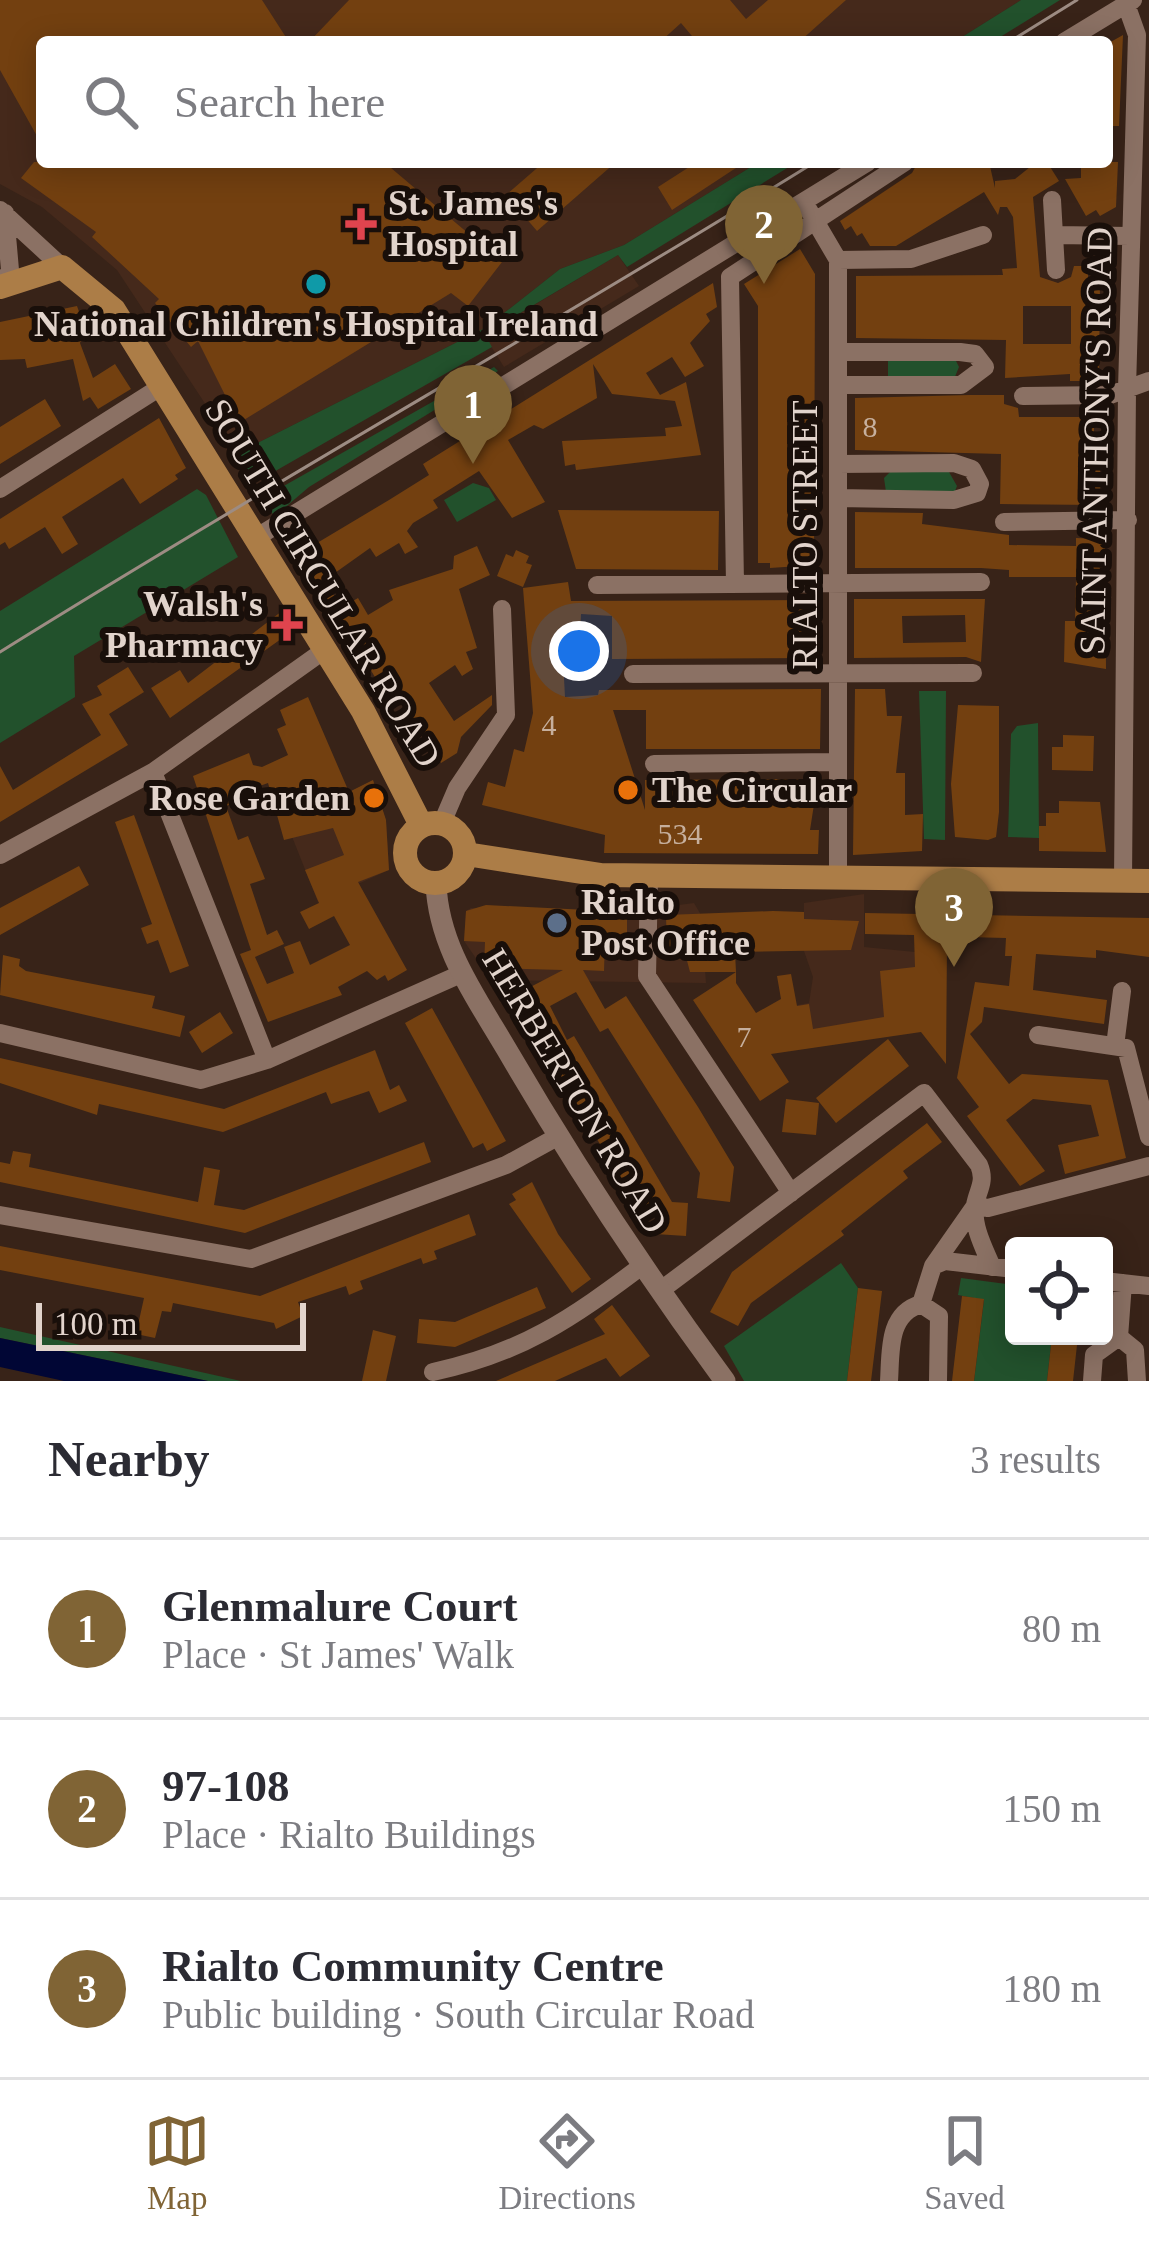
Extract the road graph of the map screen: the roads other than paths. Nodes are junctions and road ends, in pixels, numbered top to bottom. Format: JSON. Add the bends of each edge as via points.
{"nodes":[{"id":1,"x":1130,"y":2,"type":"edge"},
{"id":2,"x":1074,"y":36,"type":"edge"},
{"id":3,"x":861,"y":168,"type":"edge"},
{"id":4,"x":893,"y":168,"type":"edge"},
{"id":5,"x":1052,"y":200,"type":"dead end"},
{"id":6,"x":809,"y":210,"type":"junction"},
{"id":7,"x":3,"y":212,"type":"edge"},
{"id":8,"x":983,"y":235,"type":"dead end"},
{"id":9,"x":1054,"y":235,"type":"junction"},
{"id":10,"x":1130,"y":236,"type":"junction"},
{"id":11,"x":838,"y":260,"type":"junction"},
{"id":12,"x":62,"y":267,"type":"junction"},
{"id":13,"x":1056,"y":270,"type":"dead end"},
{"id":14,"x":1,"y":287,"type":"edge"},
{"id":15,"x":838,"y":352,"type":"junction"},
{"id":16,"x":1149,"y":381,"type":"edge"},
{"id":17,"x":838,"y":385,"type":"junction"},
{"id":18,"x":162,"y":386,"type":"junction"},
{"id":19,"x":1126,"y":389,"type":"junction"},
{"id":20,"x":1023,"y":396,"type":"dead end"},
{"id":21,"x":838,"y":464,"type":"junction"},
{"id":22,"x":0,"y":489,"type":"edge"},
{"id":23,"x":838,"y":498,"type":"junction"},
{"id":24,"x":1128,"y":520,"type":"junction"},
{"id":25,"x":1004,"y":522,"type":"dead end"},
{"id":26,"x":257,"y":537,"type":"junction"},
{"id":27,"x":981,"y":582,"type":"dead end"},
{"id":28,"x":838,"y":583,"type":"junction"},
{"id":29,"x":597,"y":584,"type":"dead end"},
{"id":30,"x":735,"y":584,"type":"junction"},
{"id":31,"x":502,"y":609,"type":"dead end"},
{"id":32,"x":326,"y":649,"type":"junction"},
{"id":33,"x":973,"y":673,"type":"dead end"},
{"id":34,"x":633,"y":674,"type":"dead end"},
{"id":35,"x":838,"y":674,"type":"junction"},
{"id":36,"x":837,"y":762,"type":"junction"},
{"id":37,"x":654,"y":764,"type":"dead end"},
{"id":38,"x":153,"y":772,"type":"junction"},
{"id":39,"x":432,"y":824,"type":"junction"},
{"id":40,"x":466,"y":854,"type":"junction"},
{"id":41,"x":0,"y":855,"type":"edge"},
{"id":42,"x":649,"y":877,"type":"junction"},
{"id":43,"x":838,"y":878,"type":"junction"},
{"id":44,"x":1136,"y":881,"type":"edge"},
{"id":45,"x":436,"y":883,"type":"junction"},
{"id":46,"x":463,"y":973,"type":"junction"},
{"id":47,"x":1122,"y":991,"type":"dead end"},
{"id":48,"x":0,"y":1033,"type":"edge"},
{"id":49,"x":1038,"y":1035,"type":"dead end"},
{"id":50,"x":1120,"y":1047,"type":"junction"},
{"id":51,"x":1149,"y":1051,"type":"edge"},
{"id":52,"x":267,"y":1060,"type":"junction"},
{"id":53,"x":557,"y":1136,"type":"junction"},
{"id":54,"x":1149,"y":1137,"type":"edge"},
{"id":55,"x":1149,"y":1166,"type":"edge"},
{"id":56,"x":791,"y":1193,"type":"junction"},
{"id":57,"x":975,"y":1206,"type":"junction"},
{"id":58,"x":0,"y":1215,"type":"edge"},
{"id":59,"x":643,"y":1265,"type":"junction"},
{"id":60,"x":933,"y":1266,"type":"junction"},
{"id":61,"x":992,"y":1267,"type":"junction"},
{"id":62,"x":1005,"y":1268,"type":"edge"},
{"id":63,"x":1113,"y":1282,"type":"edge"},
{"id":64,"x":1149,"y":1286,"type":"edge"},
{"id":65,"x":661,"y":1290,"type":"junction"},
{"id":66,"x":921,"y":1304,"type":"junction"},
{"id":67,"x":1119,"y":1337,"type":"junction"},
{"id":68,"x":433,"y":1372,"type":"dead end"},
{"id":69,"x":725,"y":1381,"type":"edge"},
{"id":70,"x":889,"y":1381,"type":"edge"},
{"id":71,"x":938,"y":1381,"type":"edge"},
{"id":72,"x":1092,"y":1381,"type":"edge"},
{"id":73,"x":1137,"y":1381,"type":"edge"}],
"edges":[{"from":1,"to":2,"type":"street"},
{"from":1,"to":10,"type":"street","name":"SAINT ANTHONY'S ROAD","via":[[1137,35]]},
{"from":3,"to":6,"type":"street"},
{"from":4,"to":6,"type":"street"},
{"from":5,"to":9,"type":"street"},
{"from":6,"to":11,"type":"street","name":"RIALTO STREET"},
{"from":6,"to":26,"type":"street","via":[[780,216]]},
{"from":6,"to":30,"type":"street","via":[[730,277]]},
{"from":7,"to":12,"type":"street"},
{"from":7,"to":14,"type":"street","via":[[10,270]]},
{"from":8,"to":11,"type":"street","via":[[911,260]]},
{"from":9,"to":10,"type":"street"},
{"from":9,"to":13,"type":"street"},
{"from":10,"to":19,"type":"street","name":"SAINT ANTHONY'S ROAD"},
{"from":11,"to":15,"type":"street","name":"RIALTO STREET"},
{"from":12,"to":14,"type":"main road"},
{"from":12,"to":18,"type":"main road","name":"SOUTH CIRCULAR ROAD","via":[[114,310]]},
{"from":15,"to":17,"type":"street","name":"RIALTO STREET"},
{"from":15,"to":17,"type":"street","via":[[960,352],[975,354],[986,368],[961,385]]},
{"from":16,"to":19,"type":"street"},
{"from":17,"to":21,"type":"street","name":"RIALTO STREET"},
{"from":18,"to":22,"type":"street"},
{"from":18,"to":26,"type":"main road","name":"SOUTH CIRCULAR ROAD"},
{"from":19,"to":20,"type":"street"},
{"from":19,"to":24,"type":"street","name":"SAINT ANTHONY'S ROAD"},
{"from":21,"to":23,"type":"street","name":"RIALTO STREET"},
{"from":21,"to":23,"type":"street","via":[[953,463],[972,469],[980,484],[977,493],[954,500]]},
{"from":23,"to":28,"type":"street","name":"RIALTO STREET"},
{"from":24,"to":25,"type":"street"},
{"from":24,"to":44,"type":"street","name":"SAINT ANTHONY'S ROAD"},
{"from":26,"to":32,"type":"main road","name":"SOUTH CIRCULAR ROAD"},
{"from":27,"to":28,"type":"street"},
{"from":28,"to":30,"type":"street"},
{"from":28,"to":35,"type":"street","name":"RIALTO STREET"},
{"from":29,"to":30,"type":"street"},
{"from":31,"to":39,"type":"street","via":[[506,715]]},
{"from":32,"to":38,"type":"street"},
{"from":32,"to":39,"type":"main road","name":"SOUTH CIRCULAR ROAD"},
{"from":33,"to":35,"type":"street"},
{"from":34,"to":35,"type":"street"},
{"from":35,"to":36,"type":"street","name":"RIALTO STREET"},
{"from":36,"to":37,"type":"street"},
{"from":36,"to":43,"type":"street","name":"RIALTO STREET"},
{"from":38,"to":41,"type":"street"},
{"from":38,"to":52,"type":"street"},
{"from":39,"to":40,"type":"main road","via":[[457,832]]},
{"from":39,"to":45,"type":"main road","via":[[407,840],[405,859],[416,876]]},
{"from":40,"to":42,"type":"main road","via":[[555,872]]},
{"from":40,"to":45,"type":"main road","via":[[458,872]]},
{"from":42,"to":43,"type":"main road"},
{"from":42,"to":56,"type":"street","via":[[647,976]]},
{"from":43,"to":44,"type":"main road"},
{"from":45,"to":46,"type":"street","name":"HERBERTON ROAD","via":[[445,940]]},
{"from":46,"to":52,"type":"street"},
{"from":46,"to":53,"type":"street","name":"HERBERTON ROAD"},
{"from":47,"to":50,"type":"street"},
{"from":48,"to":52,"type":"street","via":[[201,1080]]},
{"from":49,"to":50,"type":"street"},
{"from":50,"to":51,"type":"street"},
{"from":50,"to":54,"type":"street"},
{"from":53,"to":58,"type":"street","via":[[506,1165],[251,1258]]},
{"from":53,"to":59,"type":"street","name":"HERBERTON ROAD"},
{"from":55,"to":57,"type":"street"},
{"from":56,"to":57,"type":"street","via":[[924,1093],[979,1165]]},
{"from":56,"to":65,"type":"street"},
{"from":57,"to":60,"type":"street"},
{"from":57,"to":61,"type":"street"},
{"from":59,"to":65,"type":"street","name":"HERBERTON ROAD"},
{"from":59,"to":68,"type":"street","via":[[561,1327],[496,1358]]},
{"from":60,"to":61,"type":"street"},
{"from":60,"to":66,"type":"street"},
{"from":61,"to":62,"type":"street"},
{"from":63,"to":64,"type":"street"},
{"from":63,"to":67,"type":"street"},
{"from":65,"to":69,"type":"street","name":"HERBERTON ROAD"},
{"from":66,"to":70,"type":"street","via":[[893,1330]]},
{"from":66,"to":71,"type":"street","via":[[939,1316],[942,1329]]},
{"from":67,"to":72,"type":"street","via":[[1094,1355]]},
{"from":67,"to":73,"type":"street","via":[[1135,1349]]}]}
